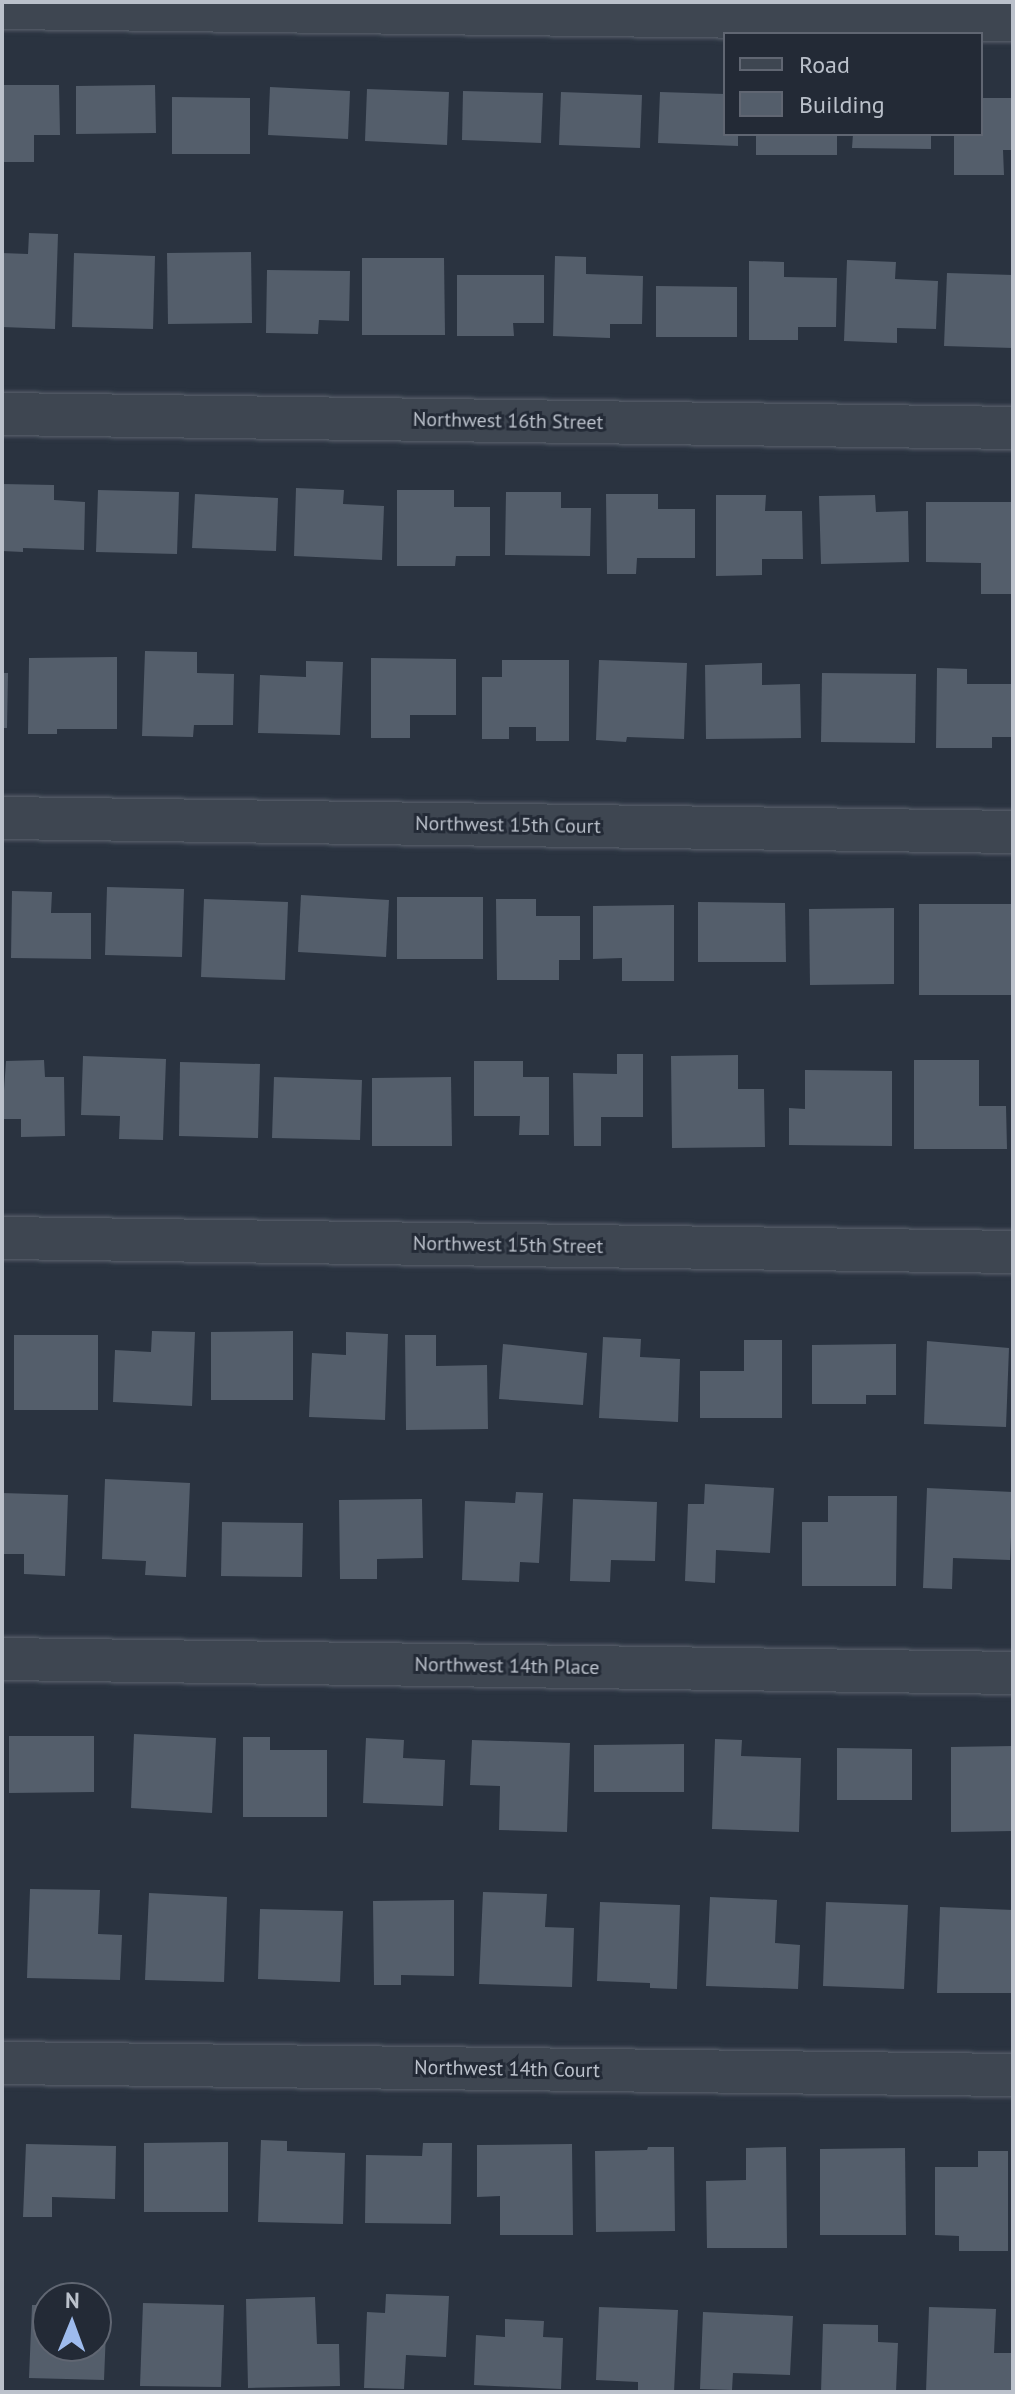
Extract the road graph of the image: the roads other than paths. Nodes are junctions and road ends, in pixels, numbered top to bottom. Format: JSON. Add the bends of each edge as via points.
{"nodes":[{"id":1,"x":219,"y":6,"type":"edge"},
{"id":2,"x":2,"y":8,"type":"edge"},
{"id":3,"x":714,"y":10,"type":"edge"},
{"id":4,"x":1013,"y":20,"type":"edge"},
{"id":5,"x":2,"y":414,"type":"edge"},
{"id":6,"x":1013,"y":428,"type":"edge"},
{"id":7,"x":2,"y":818,"type":"edge"},
{"id":8,"x":1013,"y":832,"type":"edge"},
{"id":9,"x":2,"y":1238,"type":"edge"},
{"id":10,"x":1013,"y":1252,"type":"edge"},
{"id":11,"x":2,"y":1659,"type":"edge"},
{"id":12,"x":1013,"y":1673,"type":"edge"},
{"id":13,"x":2,"y":2063,"type":"edge"},
{"id":14,"x":1013,"y":2075,"type":"edge"}],
"edges":[{"from":1,"to":2,"type":"street"},
{"from":1,"to":3,"type":"street"},
{"from":3,"to":4,"type":"street"},
{"from":5,"to":6,"type":"street","name":"Northwest 16th Street"},
{"from":7,"to":8,"type":"street","name":"Northwest 15th Court"},
{"from":9,"to":10,"type":"street","name":"Northwest 15th Street"},
{"from":11,"to":12,"type":"street","name":"Northwest 14th Place"},
{"from":13,"to":14,"type":"street","name":"Northwest 14th Court"}]}
